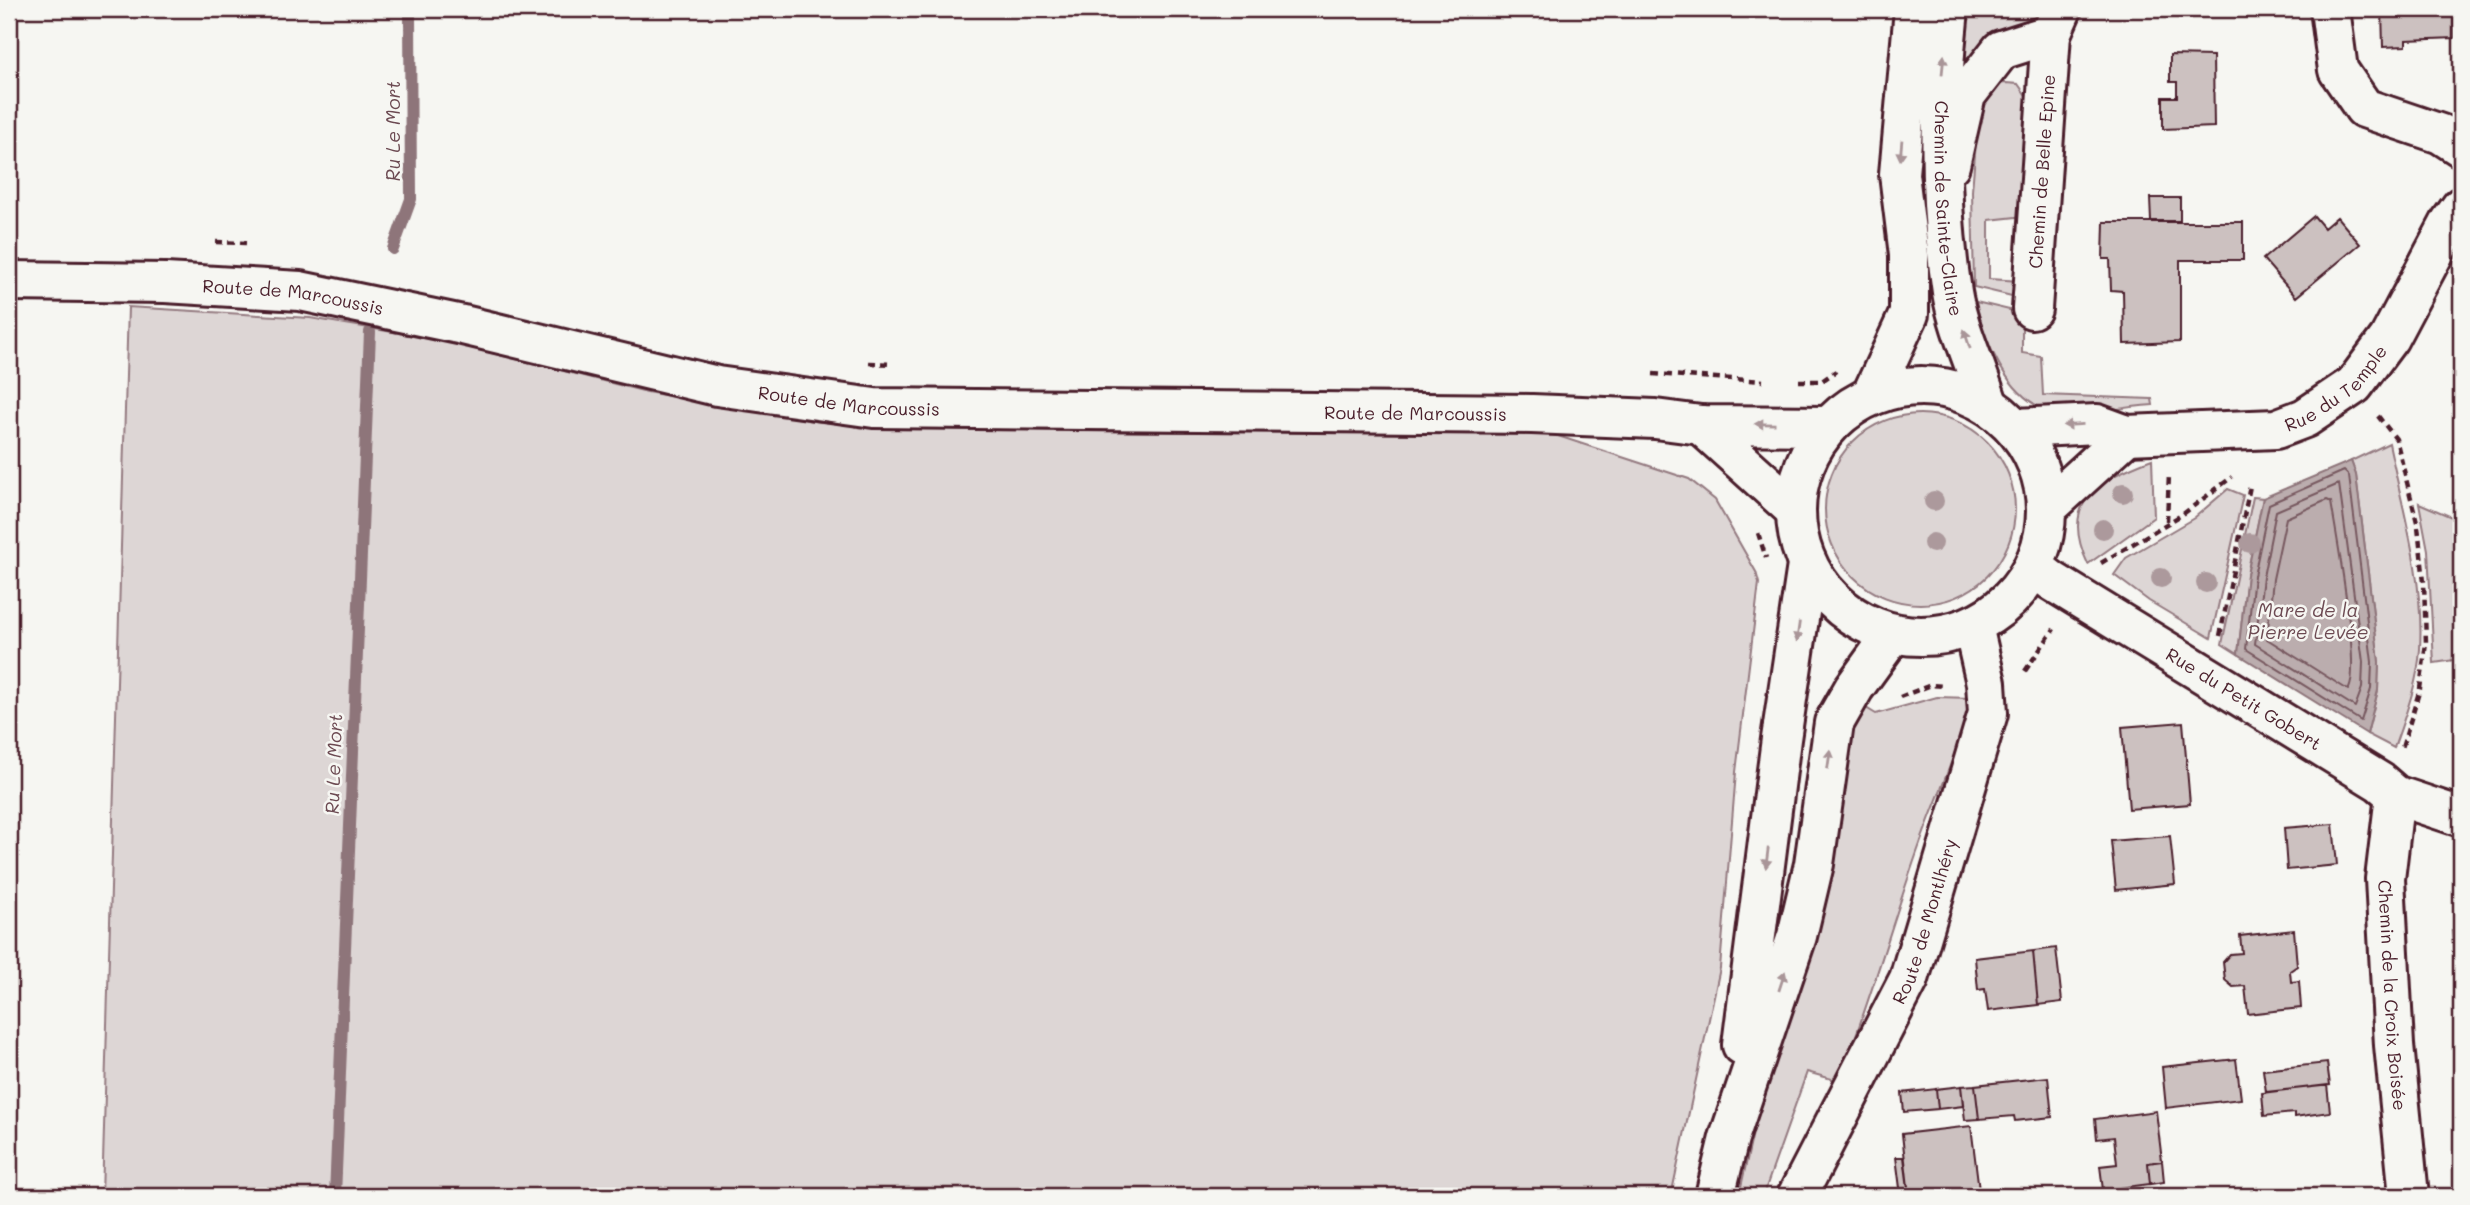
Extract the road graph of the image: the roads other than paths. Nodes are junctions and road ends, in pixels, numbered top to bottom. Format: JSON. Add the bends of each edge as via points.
{"nodes":[{"id":1,"x":1914,"y":9,"type":"edge"},
{"id":2,"x":1949,"y":9,"type":"edge"},
{"id":3,"x":2330,"y":9,"type":"edge"},
{"id":4,"x":2056,"y":22,"type":"edge"},
{"id":5,"x":2461,"y":148,"type":"edge"},
{"id":6,"x":1944,"y":191,"type":"junction"},
{"id":7,"x":2461,"y":207,"type":"edge"},
{"id":8,"x":9,"y":281,"type":"edge"},
{"id":9,"x":2032,"y":309,"type":"dead end"},
{"id":10,"x":1872,"y":394,"type":"junction"},
{"id":11,"x":2002,"y":416,"type":"junction"},
{"id":12,"x":1701,"y":425,"type":"junction"},
{"id":13,"x":1828,"y":426,"type":"junction"},
{"id":14,"x":2127,"y":435,"type":"junction"},
{"id":15,"x":2047,"y":508,"type":"junction"},
{"id":16,"x":1795,"y":510,"type":"junction"},
{"id":17,"x":1807,"y":565,"type":"junction"},
{"id":18,"x":2034,"y":567,"type":"junction"},
{"id":19,"x":1973,"y":626,"type":"junction"},
{"id":20,"x":1893,"y":634,"type":"junction"},
{"id":21,"x":2398,"y":777,"type":"junction"},
{"id":22,"x":2461,"y":817,"type":"edge"},
{"id":23,"x":1729,"y":1138,"type":"junction"},
{"id":24,"x":1715,"y":1196,"type":"edge"},
{"id":25,"x":1797,"y":1196,"type":"edge"},
{"id":26,"x":2410,"y":1196,"type":"edge"}],
"edges":[{"from":1,"to":10,"type":"street","name":"Chemin de Sainte-Claire","one_way":true,"via":[[1899,174],[1909,256],[1909,314]]},
{"from":6,"to":2,"type":"street","name":"Chemin de Sainte-Claire","one_way":true,"via":[[1941,81]]},
{"from":3,"to":5,"type":"street","via":[[2338,70],[2364,108],[2441,134]]},
{"from":4,"to":6,"type":"street","name":"Chemin de Belle Epine","via":[[2001,50],[1966,95]]},
{"from":4,"to":9,"type":"street","name":"Chemin de Belle Epine"},
{"from":11,"to":6,"type":"street","name":"Chemin de Sainte-Claire","one_way":true,"via":[[1953,294]]},
{"from":7,"to":14,"type":"street","name":"Rue du Temple","via":[[2389,338],[2354,385],[2331,402],[2276,429]]},
{"from":8,"to":12,"type":"street","name":"Route de Marcoussis","via":[[300,291],[717,386],[873,408],[1532,414]]},
{"from":10,"to":11,"type":"street","via":[[1910,385],[1951,388]]},
{"from":10,"to":13,"type":"street"},
{"from":14,"to":11,"type":"street","name":"Rue du Temple","one_way":true,"via":[[2097,424]]},
{"from":11,"to":15,"type":"street","name":"Chemin de Sainte-Claire","via":[[2039,465]]},
{"from":13,"to":12,"type":"street","name":"Route de Marcoussis","one_way":true},
{"from":12,"to":16,"type":"street"},
{"from":13,"to":16,"type":"street","via":[[1806,460]]},
{"from":14,"to":15,"type":"street"},
{"from":15,"to":18,"type":"street","name":"Chemin de Sainte-Claire","via":[[2044,538]]},
{"from":16,"to":17,"type":"street"},
{"from":17,"to":20,"type":"street","name":"Chemin de Sainte-Claire","via":[[1828,596],[1858,620]]},
{"from":17,"to":23,"type":"street","one_way":true},
{"from":18,"to":19,"type":"street","name":"Chemin de Sainte-Claire","via":[[2009,602]]},
{"from":18,"to":21,"type":"street","name":"Rue du Petit Gobert","via":[[2363,771]]},
{"from":19,"to":20,"type":"street","name":"Chemin de Sainte-Claire","via":[[1933,636]]},
{"from":19,"to":25,"type":"street","name":"Route de Montlhéry","via":[[1988,713],[1909,979]]},
{"from":23,"to":20,"type":"street","one_way":true,"via":[[1797,936],[1814,864],[1834,723]]},
{"from":21,"to":22,"type":"street","name":"Rue du Petit Gobert"},
{"from":21,"to":26,"type":"street","name":"Chemin de la Croix Boisée","via":[[2385,879],[2394,1045]]},
{"from":23,"to":24,"type":"street"}]}
